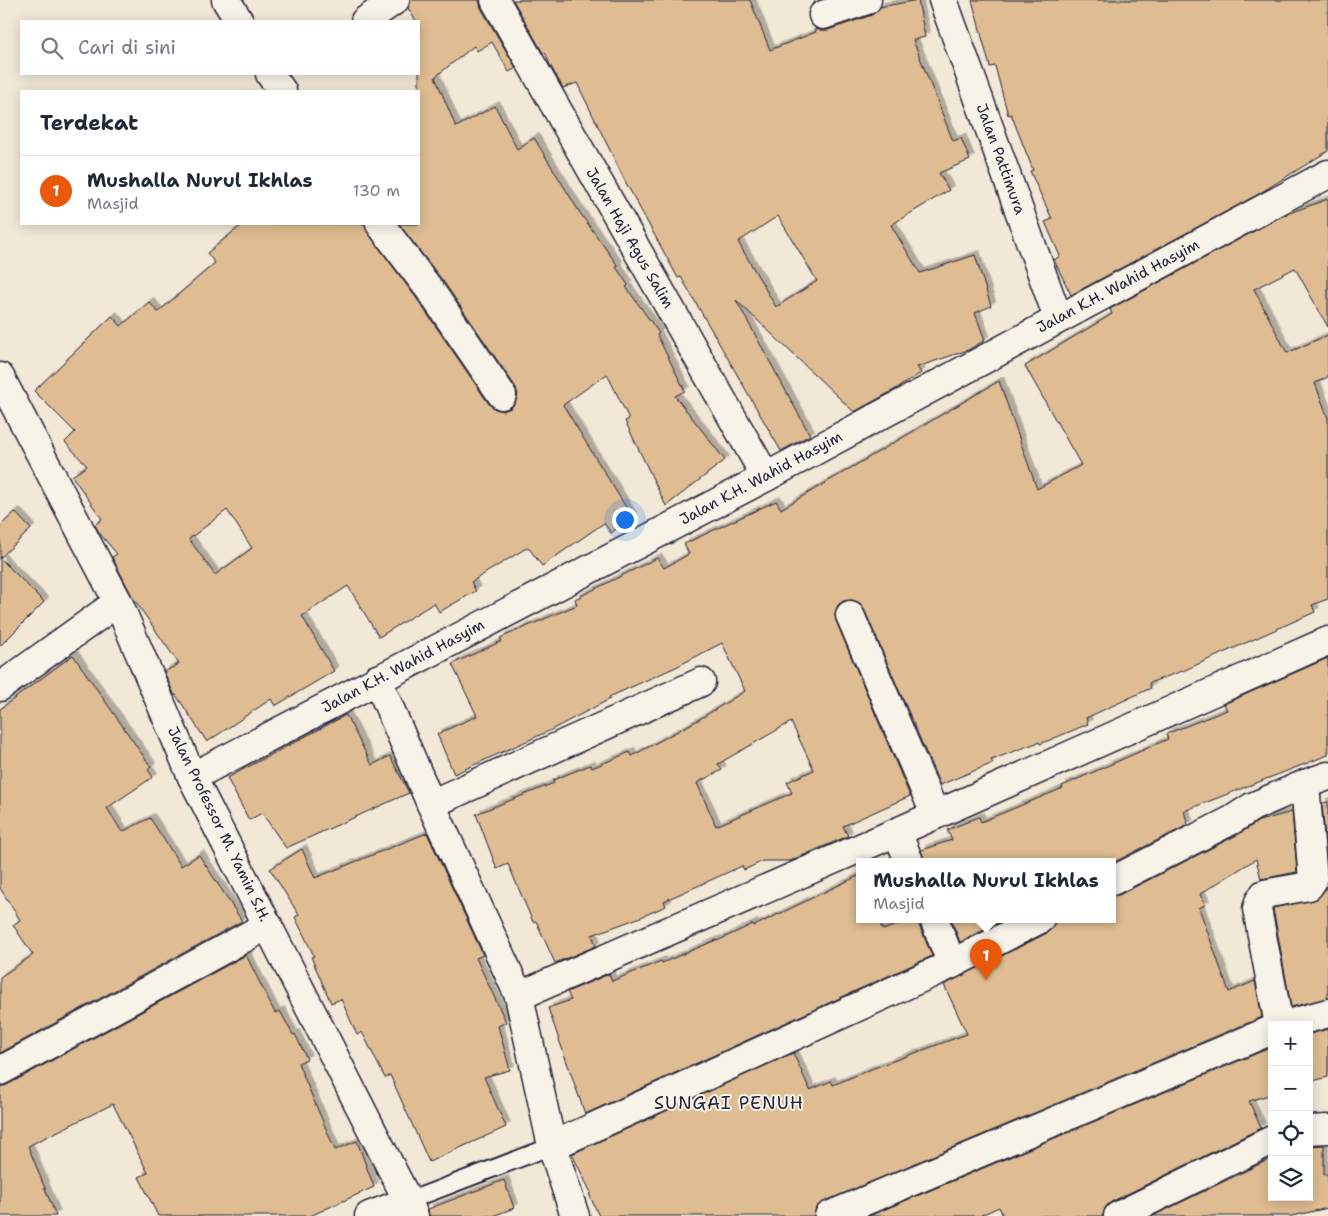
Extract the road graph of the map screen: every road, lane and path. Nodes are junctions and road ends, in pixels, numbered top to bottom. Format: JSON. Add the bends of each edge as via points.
{"nodes":[{"id":1,"x":226,"y":0,"type":"edge"},
{"id":2,"x":395,"y":0,"type":"edge"},
{"id":3,"x":495,"y":0,"type":"edge"},
{"id":4,"x":866,"y":0,"type":"edge"},
{"id":5,"x":943,"y":0,"type":"edge"},
{"id":6,"x":823,"y":15,"type":"dead end"},
{"id":7,"x":238,"y":20,"type":"edge"},
{"id":8,"x":366,"y":20,"type":"edge"},
{"id":9,"x":1328,"y":174,"type":"edge"},
{"id":10,"x":381,"y":225,"type":"edge"},
{"id":11,"x":1058,"y":318,"type":"junction"},
{"id":12,"x":0,"y":377,"type":"edge"},
{"id":13,"x":502,"y":394,"type":"dead end"},
{"id":14,"x":766,"y":477,"type":"junction"},
{"id":15,"x":118,"y":602,"type":"junction"},
{"id":16,"x":850,"y":615,"type":"dead end"},
{"id":17,"x":1328,"y":641,"type":"edge"},
{"id":18,"x":377,"y":679,"type":"junction"},
{"id":19,"x":701,"y":682,"type":"dead end"},
{"id":20,"x":0,"y":687,"type":"edge"},
{"id":21,"x":192,"y":777,"type":"junction"},
{"id":22,"x":1316,"y":780,"type":"edge"},
{"id":23,"x":431,"y":804,"type":"junction"},
{"id":24,"x":935,"y":814,"type":"junction"},
{"id":25,"x":897,"y":832,"type":"junction"},
{"id":26,"x":908,"y":858,"type":"edge"},
{"id":27,"x":1116,"y":879,"type":"edge"},
{"id":28,"x":936,"y":923,"type":"edge"},
{"id":29,"x":1032,"y":923,"type":"edge"},
{"id":30,"x":268,"y":925,"type":"junction"},
{"id":31,"x":952,"y":964,"type":"junction"},
{"id":32,"x":519,"y":996,"type":"junction"},
{"id":33,"x":1328,"y":1013,"type":"edge"},
{"id":34,"x":1278,"y":1021,"type":"edge"},
{"id":35,"x":1299,"y":1021,"type":"edge"},
{"id":36,"x":1268,"y":1032,"type":"edge"},
{"id":37,"x":0,"y":1071,"type":"edge"},
{"id":38,"x":1328,"y":1129,"type":"edge"},
{"id":39,"x":1313,"y":1130,"type":"edge"},
{"id":40,"x":1268,"y":1142,"type":"edge"},
{"id":41,"x":552,"y":1146,"type":"junction"},
{"id":42,"x":411,"y":1209,"type":"edge"},
{"id":43,"x":369,"y":1216,"type":"edge"},
{"id":44,"x":575,"y":1216,"type":"edge"},
{"id":45,"x":829,"y":1216,"type":"edge"},
{"id":46,"x":1118,"y":1216,"type":"edge"}],
"edges":[{"from":1,"to":7,"type":"street"},
{"from":2,"to":8,"type":"street"},
{"from":3,"to":14,"type":"street","name":"Jalan Haji Agus Salim"},
{"from":4,"to":6,"type":"street"},
{"from":5,"to":11,"type":"street","name":"Jalan Pattimura"},
{"from":9,"to":11,"type":"street","name":"Jalan K.H. Wahid Hasyim"},
{"from":10,"to":13,"type":"street"},
{"from":11,"to":14,"type":"street","name":"Jalan K.H. Wahid Hasyim"},
{"from":12,"to":15,"type":"street","name":"Jalan Professor M. Yamin S.H."},
{"from":14,"to":18,"type":"street","name":"Jalan K.H. Wahid Hasyim"},
{"from":15,"to":20,"type":"street"},
{"from":15,"to":21,"type":"street","name":"Jalan Professor M. Yamin S.H."},
{"from":16,"to":24,"type":"street"},
{"from":17,"to":24,"type":"street"},
{"from":18,"to":21,"type":"street","name":"Jalan K.H. Wahid Hasyim"},
{"from":18,"to":23,"type":"street"},
{"from":19,"to":23,"type":"street"},
{"from":21,"to":30,"type":"street","name":"Jalan Professor M. Yamin S.H."},
{"from":22,"to":27,"type":"street","via":[[1252,807]]},
{"from":22,"to":34,"type":"street","via":[[1313,880],[1309,886],[1264,894],[1257,909]]},
{"from":23,"to":32,"type":"street"},
{"from":24,"to":25,"type":"street"},
{"from":25,"to":26,"type":"street"},
{"from":25,"to":32,"type":"street"},
{"from":28,"to":31,"type":"street"},
{"from":29,"to":31,"type":"street"},
{"from":30,"to":37,"type":"street"},
{"from":30,"to":42,"type":"street","name":"Jalan Professor M. Yamin S.H."},
{"from":31,"to":41,"type":"street"},
{"from":32,"to":41,"type":"street"},
{"from":33,"to":35,"type":"street"},
{"from":36,"to":45,"type":"street"},
{"from":38,"to":39,"type":"street"},
{"from":40,"to":46,"type":"street"},
{"from":41,"to":42,"type":"lane"},
{"from":41,"to":44,"type":"street"},
{"from":42,"to":43,"type":"street"}]}
